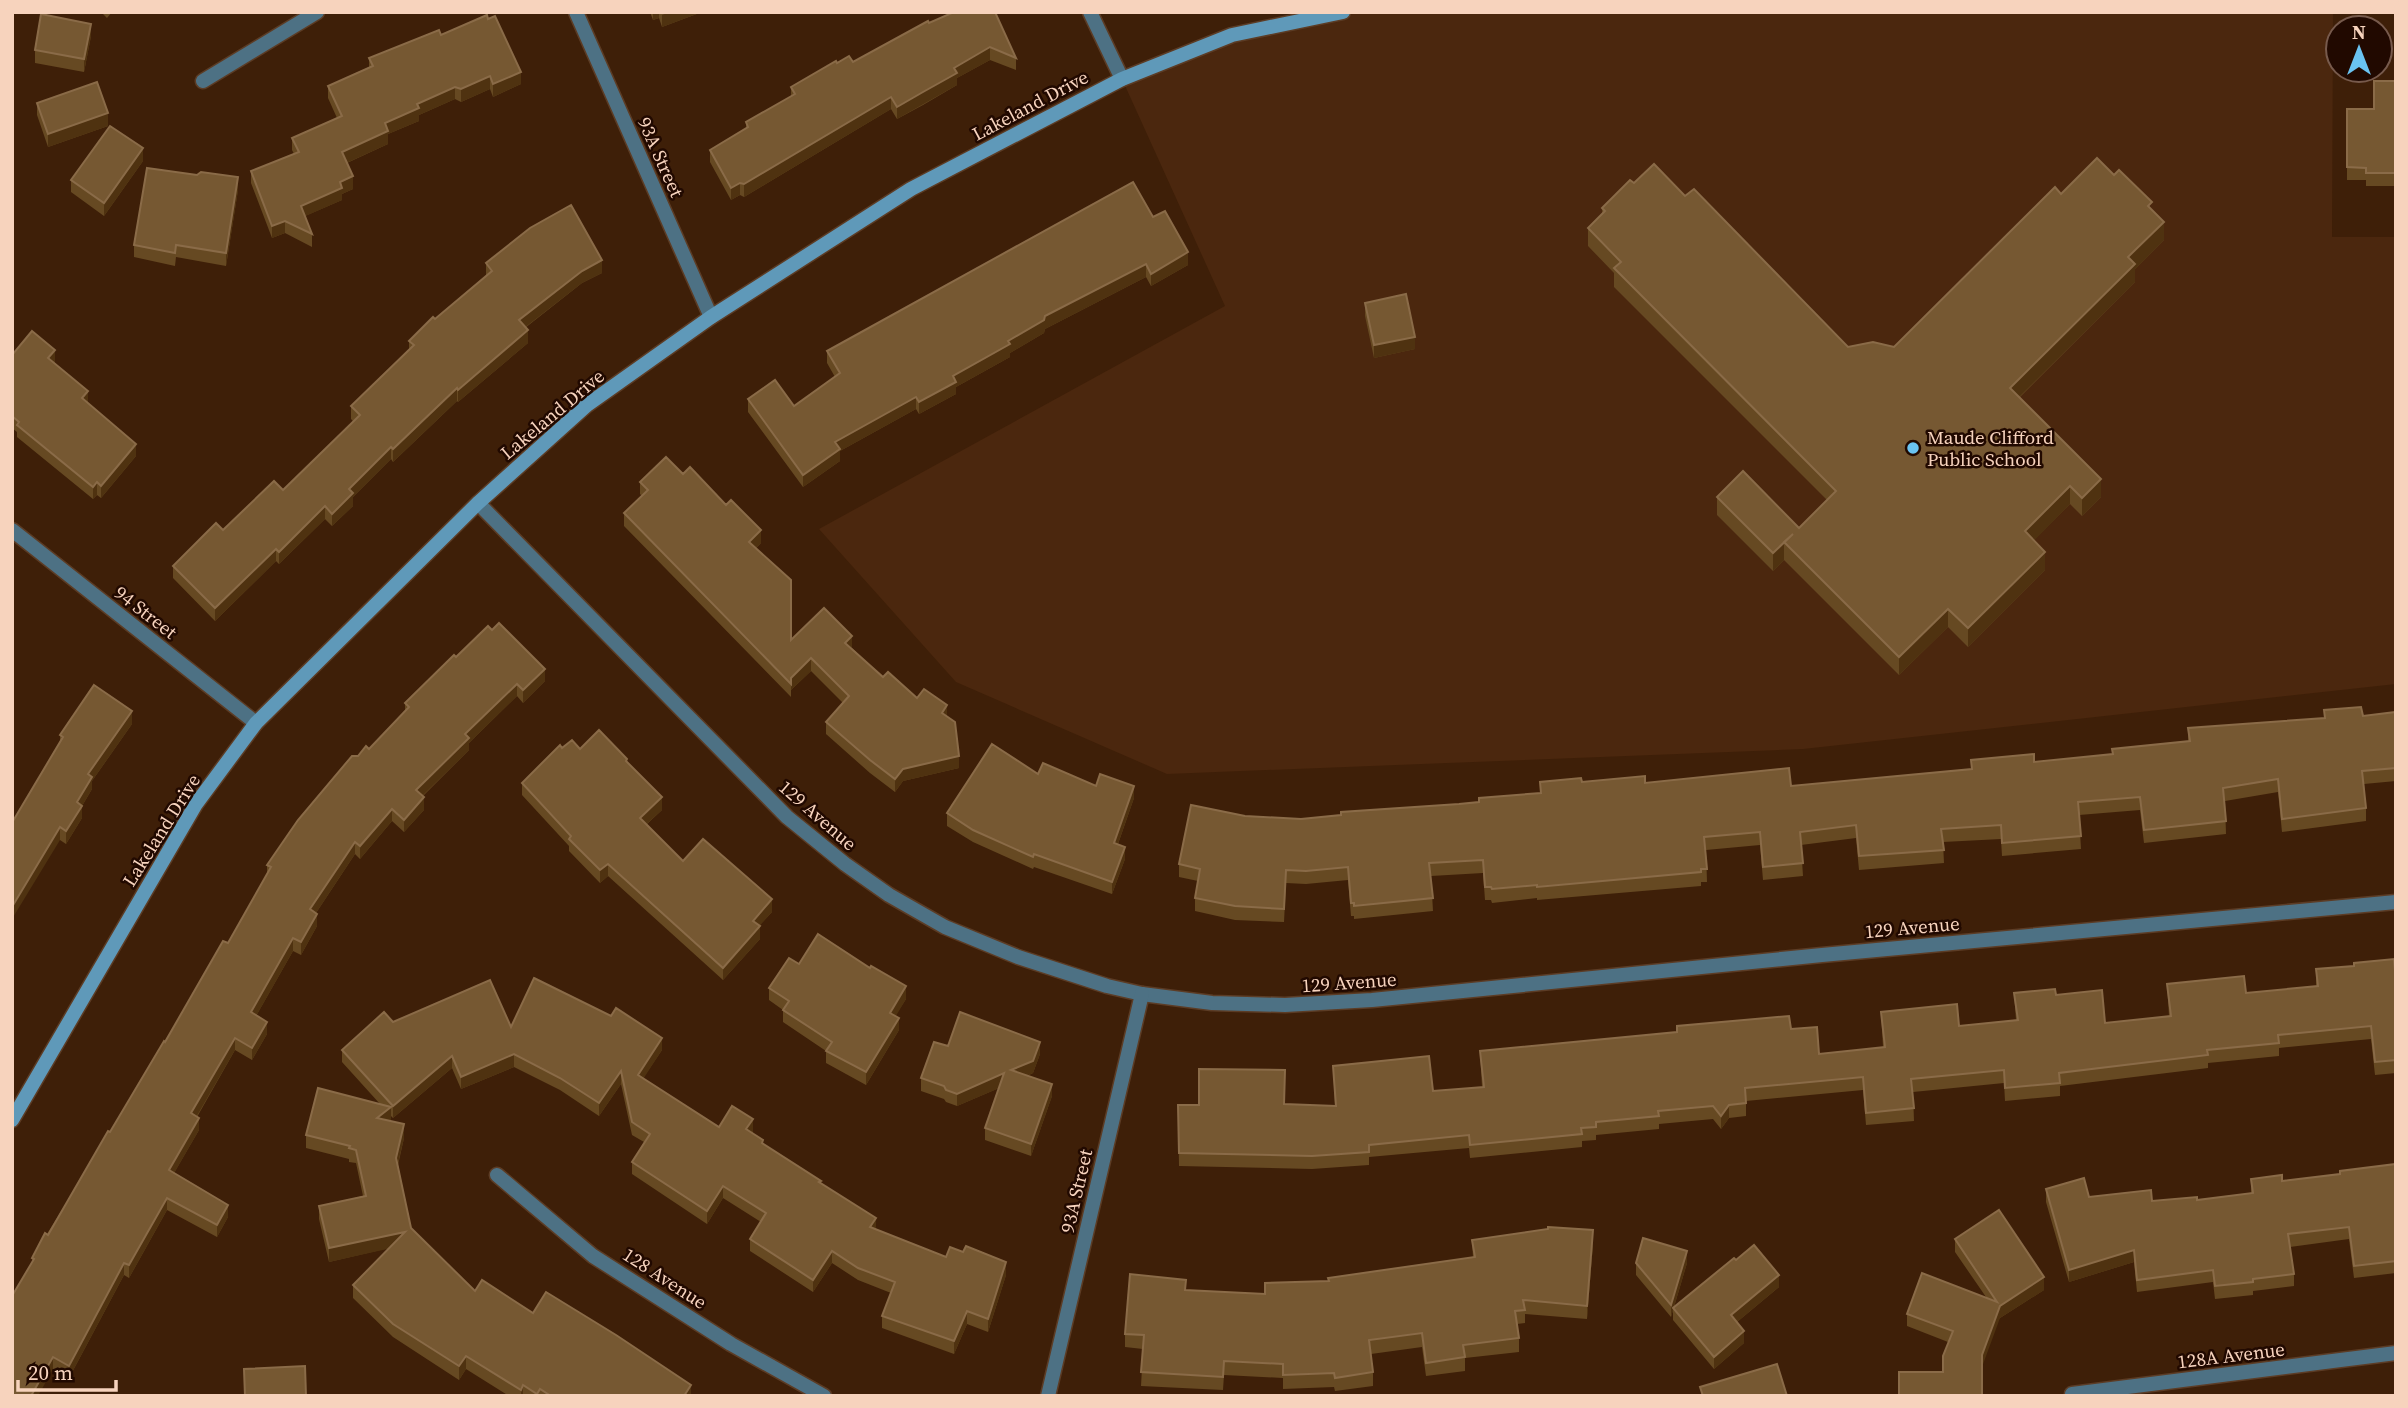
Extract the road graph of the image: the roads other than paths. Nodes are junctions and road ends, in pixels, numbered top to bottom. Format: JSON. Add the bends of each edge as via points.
{"nodes":[{"id":1,"x":317,"y":12,"type":"edge"},
{"id":2,"x":576,"y":12,"type":"edge"},
{"id":3,"x":1090,"y":12,"type":"edge"},
{"id":4,"x":1343,"y":12,"type":"edge"},
{"id":5,"x":1122,"y":79,"type":"junction"},
{"id":6,"x":202,"y":81,"type":"dead end"},
{"id":7,"x":711,"y":317,"type":"junction"},
{"id":8,"x":478,"y":503,"type":"junction"},
{"id":9,"x":12,"y":530,"type":"edge"},
{"id":10,"x":256,"y":723,"type":"junction"},
{"id":11,"x":2396,"y":902,"type":"edge"},
{"id":12,"x":1142,"y":994,"type":"junction"},
{"id":13,"x":12,"y":1120,"type":"edge"},
{"id":14,"x":497,"y":1175,"type":"dead end"},
{"id":15,"x":2396,"y":1353,"type":"edge"},
{"id":16,"x":2072,"y":1394,"type":"dead end"},
{"id":17,"x":824,"y":1396,"type":"edge"},
{"id":18,"x":1048,"y":1396,"type":"edge"}],
"edges":[{"from":1,"to":6,"type":"street"},
{"from":2,"to":7,"type":"street","name":"93A Street"},
{"from":3,"to":5,"type":"street"},
{"from":4,"to":5,"type":"street","name":"Lakeland Drive","via":[[1232,35]]},
{"from":5,"to":7,"type":"street","name":"Lakeland Drive","via":[[911,189]]},
{"from":7,"to":8,"type":"street","name":"Lakeland Drive","via":[[587,405]]},
{"from":8,"to":10,"type":"street","name":"Lakeland Drive"},
{"from":8,"to":12,"type":"street","name":"129 Avenue","via":[[787,817],[845,864],[945,927],[1018,957]]},
{"from":9,"to":10,"type":"street","name":"94 Street"},
{"from":10,"to":13,"type":"street","name":"Lakeland Drive","via":[[196,804]]},
{"from":11,"to":12,"type":"street","name":"129 Avenue","via":[[1372,1000],[1285,1005],[1212,1003]]},
{"from":12,"to":18,"type":"street","name":"93A Street"},
{"from":14,"to":17,"type":"street","name":"128 Avenue","via":[[593,1255],[731,1344]]},
{"from":15,"to":16,"type":"street","name":"128A Avenue"}]}
